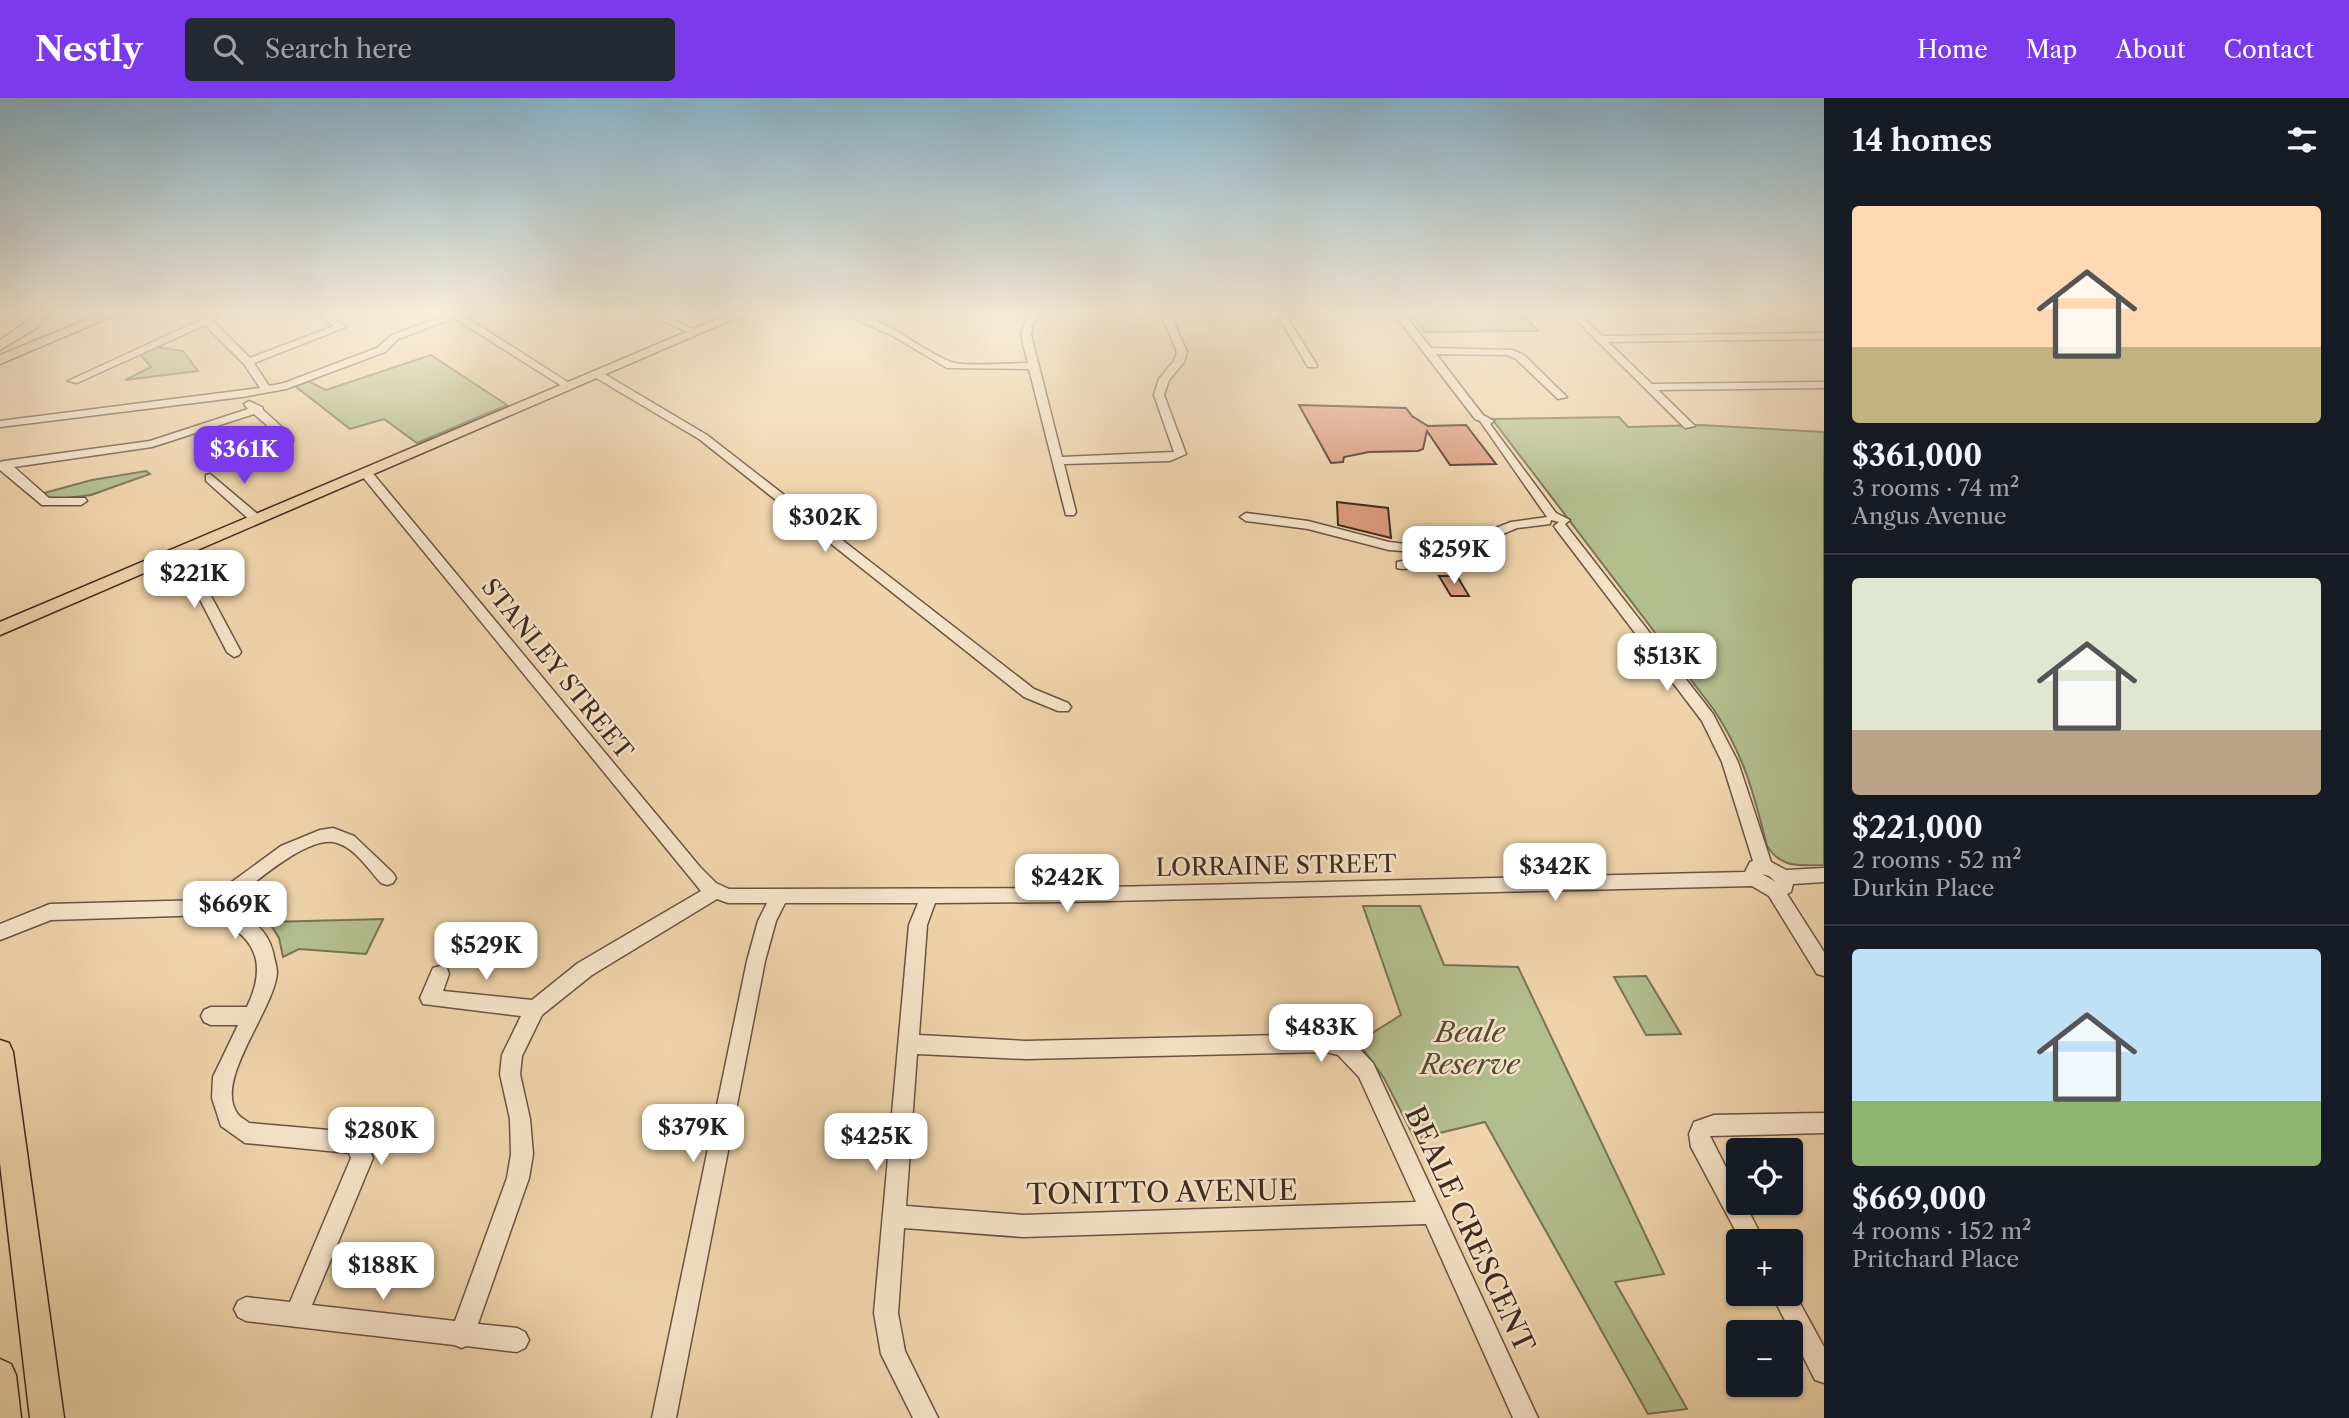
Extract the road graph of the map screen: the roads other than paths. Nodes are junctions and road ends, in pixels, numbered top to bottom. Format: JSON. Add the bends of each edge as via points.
{"nodes":[{"id":1,"x":92,"y":373,"type":"edge"},
{"id":2,"x":255,"y":373,"type":"edge"},
{"id":3,"x":317,"y":373,"type":"edge"},
{"id":4,"x":548,"y":373,"type":"edge"},
{"id":5,"x":600,"y":373,"type":"edge"},
{"id":6,"x":1036,"y":373,"type":"edge"},
{"id":7,"x":1168,"y":373,"type":"edge"},
{"id":8,"x":1445,"y":373,"type":"edge"},
{"id":9,"x":1536,"y":373,"type":"edge"},
{"id":10,"x":1635,"y":373,"type":"edge"},
{"id":11,"x":597,"y":374,"type":"junction"},
{"id":12,"x":74,"y":381,"type":"dead end"},
{"id":13,"x":1824,"y":385,"type":"edge"},
{"id":14,"x":569,"y":386,"type":"junction"},
{"id":15,"x":1650,"y":387,"type":"junction"},
{"id":16,"x":267,"y":390,"type":"junction"},
{"id":17,"x":242,"y":394,"type":"junction"},
{"id":18,"x":1562,"y":397,"type":"dead end"},
{"id":19,"x":258,"y":409,"type":"junction"},
{"id":20,"x":0,"y":424,"type":"edge"},
{"id":21,"x":1689,"y":426,"type":"dead end"},
{"id":22,"x":289,"y":439,"type":"dead end"},
{"id":23,"x":1057,"y":461,"type":"junction"},
{"id":24,"x":2,"y":465,"type":"edge"},
{"id":25,"x":366,"y":473,"type":"junction"},
{"id":26,"x":211,"y":478,"type":"dead end"},
{"id":27,"x":80,"y":501,"type":"dead end"},
{"id":28,"x":1070,"y":512,"type":"dead end"},
{"id":29,"x":1246,"y":517,"type":"dead end"},
{"id":30,"x":256,"y":519,"type":"junction"},
{"id":31,"x":1553,"y":521,"type":"junction"},
{"id":32,"x":1435,"y":550,"type":"junction"},
{"id":33,"x":181,"y":551,"type":"junction"},
{"id":34,"x":1402,"y":565,"type":"dead end"},
{"id":35,"x":0,"y":629,"type":"edge"},
{"id":36,"x":234,"y":652,"type":"dead end"},
{"id":37,"x":1063,"y":707,"type":"dead end"},
{"id":38,"x":1760,"y":873,"type":"junction"},
{"id":39,"x":1824,"y":875,"type":"edge"},
{"id":40,"x":387,"y":878,"type":"dead end"},
{"id":41,"x":1779,"y":884,"type":"junction"},
{"id":42,"x":716,"y":891,"type":"junction"},
{"id":43,"x":930,"y":894,"type":"junction"},
{"id":44,"x":779,"y":897,"type":"junction"},
{"id":45,"x":209,"y":907,"type":"junction"},
{"id":46,"x":0,"y":932,"type":"edge"},
{"id":47,"x":1824,"y":968,"type":"edge"},
{"id":48,"x":440,"y":974,"type":"dead end"},
{"id":49,"x":535,"y":1009,"type":"junction"},
{"id":50,"x":211,"y":1016,"type":"dead end"},
{"id":51,"x":253,"y":1016,"type":"junction"},
{"id":52,"x":908,"y":1044,"type":"junction"},
{"id":53,"x":0,"y":1052,"type":"edge"},
{"id":54,"x":1824,"y":1123,"type":"edge"},
{"id":55,"x":1432,"y":1213,"type":"junction"},
{"id":56,"x":894,"y":1216,"type":"junction"},
{"id":57,"x":1746,"y":1229,"type":"edge"},
{"id":58,"x":1789,"y":1306,"type":"edge"},
{"id":59,"x":246,"y":1308,"type":"dead end"},
{"id":60,"x":297,"y":1313,"type":"junction"},
{"id":61,"x":462,"y":1336,"type":"junction"},
{"id":62,"x":517,"y":1340,"type":"dead end"},
{"id":63,"x":1824,"y":1371,"type":"edge"},
{"id":64,"x":0,"y":1375,"type":"edge"},
{"id":65,"x":4,"y":1418,"type":"edge"},
{"id":66,"x":47,"y":1418,"type":"edge"},
{"id":67,"x":664,"y":1418,"type":"edge"},
{"id":68,"x":926,"y":1418,"type":"edge"},
{"id":69,"x":1526,"y":1418,"type":"edge"}],
"edges":[{"from":1,"to":12,"type":"street"},
{"from":2,"to":16,"type":"street"},
{"from":3,"to":16,"type":"street"},
{"from":4,"to":14,"type":"street"},
{"from":5,"to":11,"type":"main road"},
{"from":6,"to":23,"type":"street"},
{"from":7,"to":23,"type":"street","via":[[1159,395],[1180,454]]},
{"from":8,"to":31,"type":"street"},
{"from":9,"to":18,"type":"street"},
{"from":10,"to":15,"type":"street"},
{"from":11,"to":14,"type":"main road"},
{"from":11,"to":37,"type":"street","via":[[703,437],[1029,693]]},
{"from":13,"to":15,"type":"street"},
{"from":14,"to":25,"type":"main road"},
{"from":15,"to":21,"type":"street"},
{"from":16,"to":17,"type":"street"},
{"from":17,"to":19,"type":"street","via":[[243,400]]},
{"from":17,"to":20,"type":"street"},
{"from":19,"to":22,"type":"street"},
{"from":19,"to":24,"type":"street","via":[[152,444]]},
{"from":23,"to":28,"type":"street"},
{"from":24,"to":27,"type":"street","via":[[46,502]]},
{"from":25,"to":30,"type":"main road"},
{"from":25,"to":42,"type":"street","name":"STANLEY STREET","via":[[694,872]]},
{"from":26,"to":30,"type":"street"},
{"from":29,"to":32,"type":"street","via":[[1308,525],[1400,548]]},
{"from":30,"to":33,"type":"main road"},
{"from":31,"to":32,"type":"street","via":[[1515,525],[1465,545]]},
{"from":31,"to":38,"type":"street","via":[[1708,718],[1730,762]]},
{"from":32,"to":34,"type":"street","via":[[1436,560]]},
{"from":33,"to":35,"type":"main road"},
{"from":33,"to":36,"type":"street"},
{"from":38,"to":41,"type":"street"},
{"from":38,"to":43,"type":"street","name":"LORRAINE STREET","via":[[1066,895]]},
{"from":39,"to":41,"type":"street"},
{"from":40,"to":45,"type":"street","via":[[350,841],[333,835],[315,838],[257,869]]},
{"from":41,"to":47,"type":"street","via":[[1796,928]]},
{"from":42,"to":44,"type":"street","name":"LORRAINE STREET","via":[[735,897]]},
{"from":42,"to":49,"type":"street","via":[[585,969]]},
{"from":43,"to":44,"type":"street","name":"LORRAINE STREET"},
{"from":43,"to":52,"type":"street","via":[[921,916]]},
{"from":44,"to":67,"type":"street","via":[[755,961]]},
{"from":45,"to":46,"type":"street","via":[[50,912]]},
{"from":45,"to":51,"type":"street","via":[[246,925],[265,952],[268,979]]},
{"from":48,"to":49,"type":"street","via":[[430,998]]},
{"from":49,"to":61,"type":"street","via":[[512,1055],[510,1074],[522,1154],[517,1178]]},
{"from":50,"to":51,"type":"street"},
{"from":51,"to":60,"type":"street","via":[[230,1059],[222,1087],[228,1119],[245,1133],[352,1143],[361,1151],[360,1166]]},
{"from":52,"to":55,"type":"street","name":"BEALE CRESCENT","via":[[1026,1050],[1335,1044],[1351,1052],[1366,1070]]},
{"from":52,"to":56,"type":"street"},
{"from":53,"to":66,"type":"main road"},
{"from":54,"to":57,"type":"street","via":[[1701,1129],[1702,1147]]},
{"from":55,"to":56,"type":"street","name":"TONITTO AVENUE","via":[[1023,1226]]},
{"from":55,"to":69,"type":"street","name":"BEALE CRESCENT"},
{"from":56,"to":68,"type":"street","via":[[887,1327],[899,1368]]},
{"from":58,"to":63,"type":"street"},
{"from":59,"to":60,"type":"street"},
{"from":60,"to":61,"type":"street"},
{"from":61,"to":62,"type":"street"},
{"from":64,"to":65,"type":"main road"}]}
